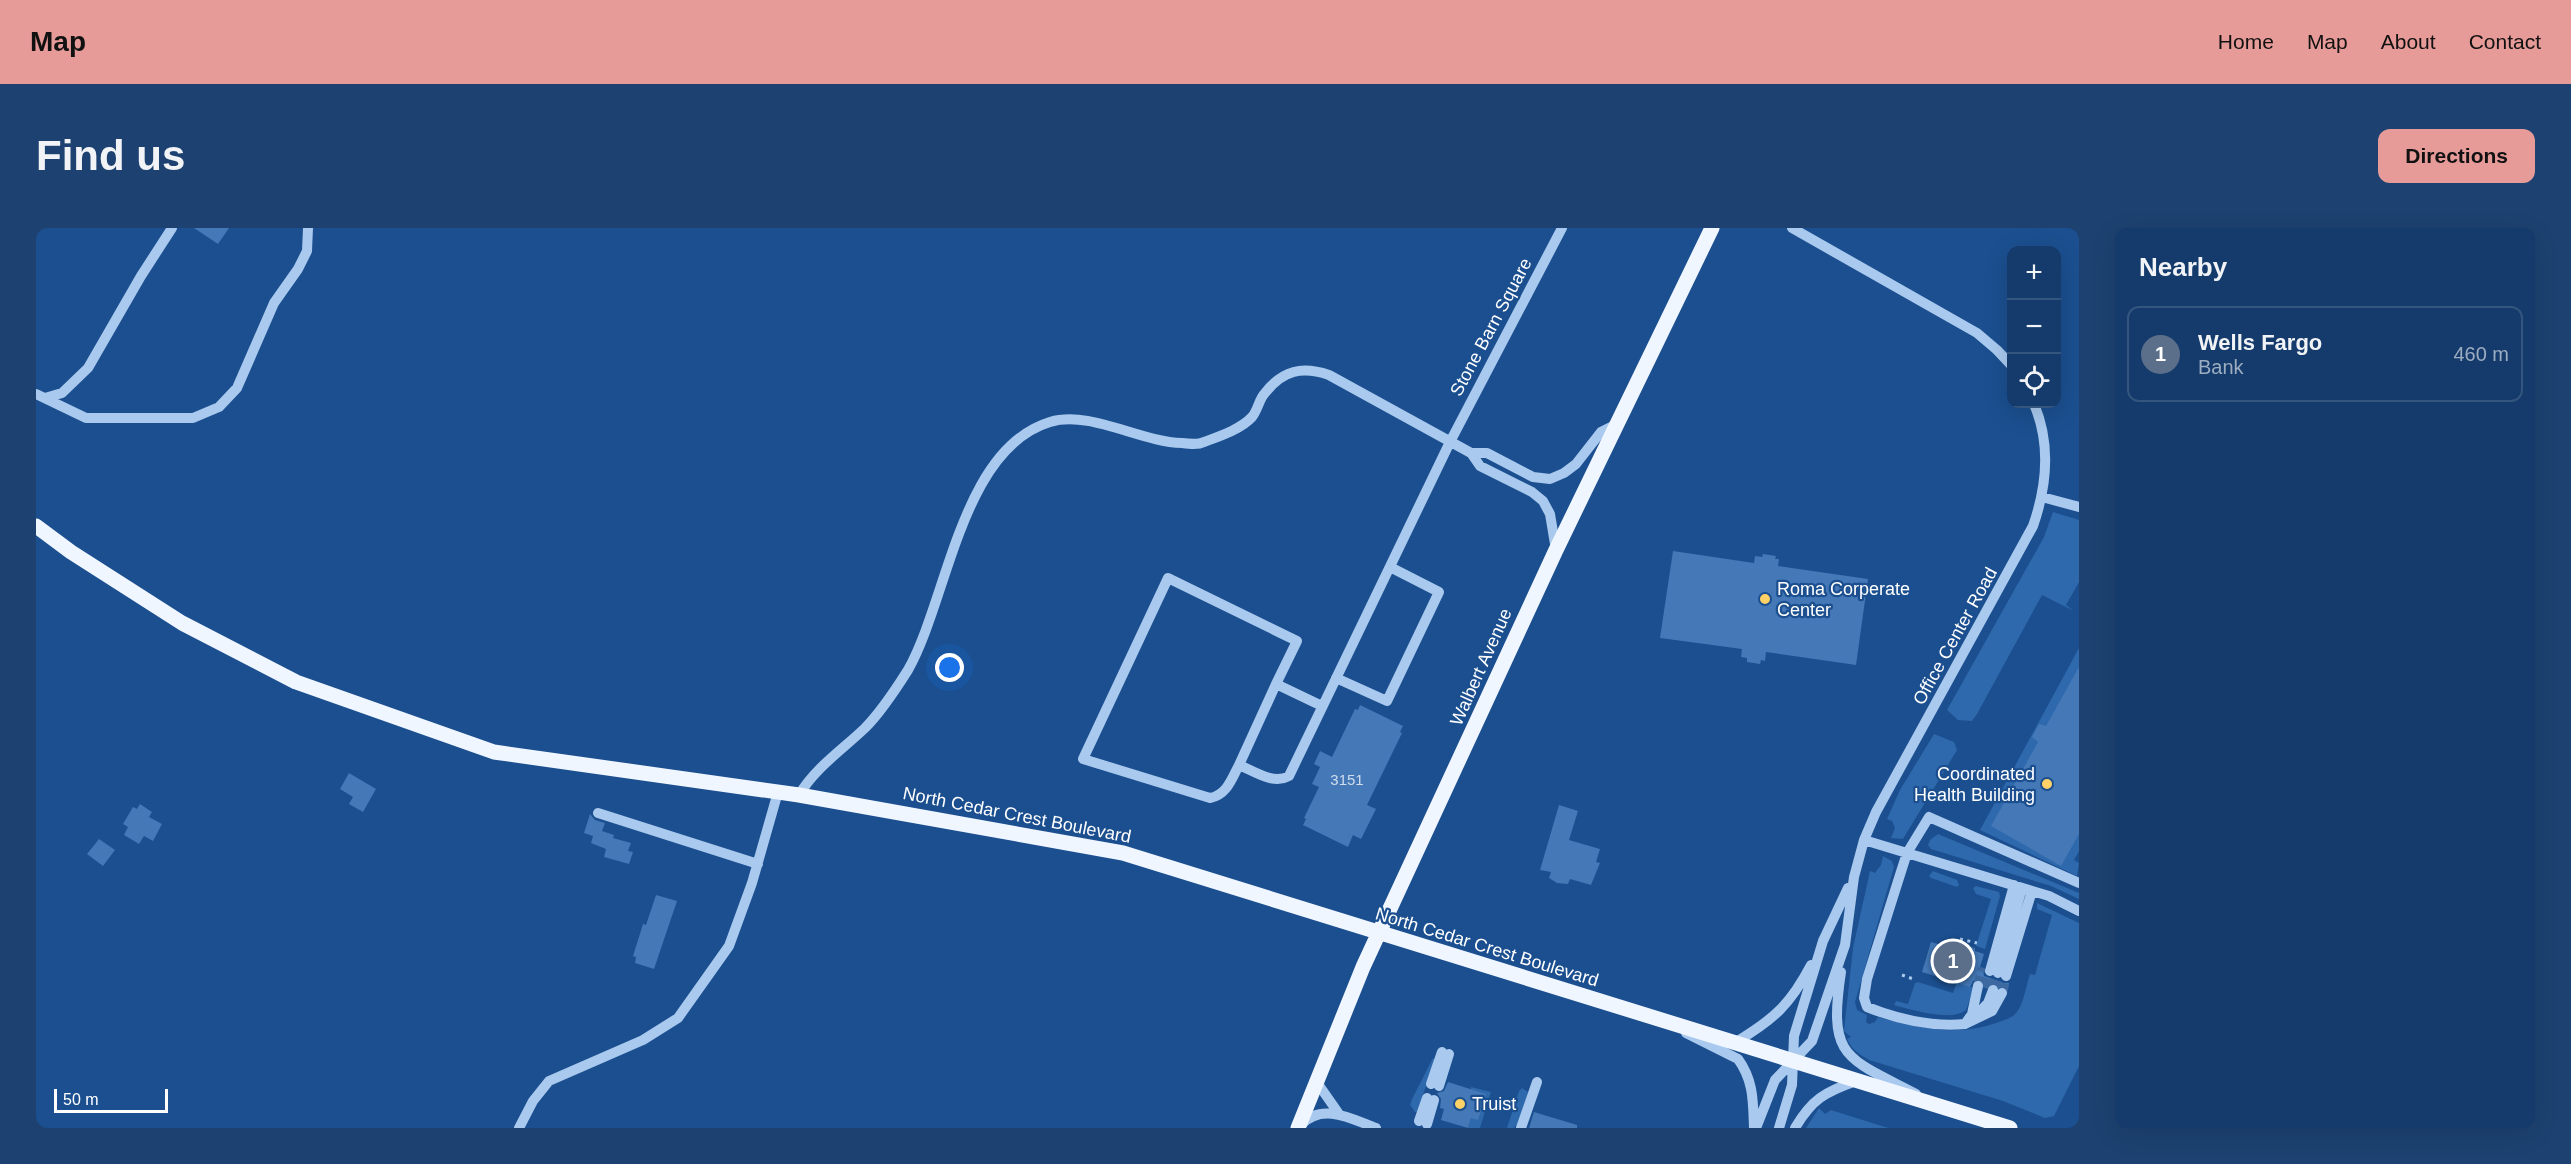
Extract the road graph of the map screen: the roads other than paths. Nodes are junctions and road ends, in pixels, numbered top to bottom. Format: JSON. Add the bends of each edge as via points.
{"nodes":[{"id":1,"x":172,"y":228,"type":"edge"},
{"id":2,"x":308,"y":228,"type":"edge"},
{"id":3,"x":1562,"y":228,"type":"edge"},
{"id":4,"x":1712,"y":228,"type":"edge"},
{"id":5,"x":1792,"y":228,"type":"edge"},
{"id":6,"x":2007,"y":361,"type":"edge"},
{"id":7,"x":41,"y":396,"type":"edge"},
{"id":8,"x":2035,"y":408,"type":"edge"},
{"id":9,"x":1617,"y":423,"type":"junction"},
{"id":10,"x":1450,"y":442,"type":"junction"},
{"id":11,"x":1471,"y":453,"type":"junction"},
{"id":12,"x":2042,"y":497,"type":"junction"},
{"id":13,"x":2079,"y":507,"type":"edge"},
{"id":14,"x":36,"y":526,"type":"edge"},
{"id":15,"x":1556,"y":550,"type":"junction"},
{"id":16,"x":1390,"y":567,"type":"junction"},
{"id":17,"x":1336,"y":678,"type":"junction"},
{"id":18,"x":1276,"y":684,"type":"junction"},
{"id":19,"x":1322,"y":706,"type":"junction"},
{"id":20,"x":1239,"y":765,"type":"junction"},
{"id":21,"x":778,"y":792,"type":"junction"},
{"id":22,"x":799,"y":795,"type":"junction"},
{"id":23,"x":598,"y":813,"type":"dead end"},
{"id":24,"x":1864,"y":840,"type":"junction"},
{"id":25,"x":1907,"y":853,"type":"junction"},
{"id":26,"x":758,"y":864,"type":"junction"},
{"id":27,"x":1854,"y":877,"type":"junction"},
{"id":28,"x":2079,"y":883,"type":"edge"},
{"id":29,"x":2023,"y":888,"type":"junction"},
{"id":30,"x":2079,"y":911,"type":"edge"},
{"id":31,"x":1378,"y":934,"type":"junction"},
{"id":32,"x":1823,"y":941,"type":"junction"},
{"id":33,"x":1845,"y":945,"type":"junction"},
{"id":34,"x":1658,"y":1020,"type":"junction"},
{"id":35,"x":1965,"y":1024,"type":"junction"},
{"id":36,"x":1736,"y":1042,"type":"junction"},
{"id":37,"x":1445,"y":1053,"type":"dead end"},
{"id":38,"x":1793,"y":1061,"type":"junction"},
{"id":39,"x":1316,"y":1081,"type":"junction"},
{"id":40,"x":1857,"y":1081,"type":"junction"},
{"id":41,"x":1537,"y":1082,"type":"dead end"},
{"id":42,"x":1435,"y":1085,"type":"dead end"},
{"id":43,"x":1431,"y":1099,"type":"dead end"},
{"id":44,"x":1943,"y":1107,"type":"junction"},
{"id":45,"x":1339,"y":1114,"type":"junction"},
{"id":46,"x":1423,"y":1123,"type":"dead end"},
{"id":47,"x":519,"y":1128,"type":"edge"},
{"id":48,"x":1298,"y":1128,"type":"edge"},
{"id":49,"x":1376,"y":1128,"type":"edge"},
{"id":50,"x":1521,"y":1128,"type":"edge"},
{"id":51,"x":1755,"y":1128,"type":"edge"},
{"id":52,"x":1779,"y":1128,"type":"edge"},
{"id":53,"x":1795,"y":1128,"type":"edge"},
{"id":54,"x":2010,"y":1128,"type":"edge"}],
"edges":[{"from":1,"to":7,"type":"street","via":[[88,368],[62,393]]},
{"from":2,"to":7,"type":"street","via":[[307,251],[274,303],[237,388],[219,407],[193,417],[86,418]]},
{"from":3,"to":10,"type":"street","name":"Stone Barn Square"},
{"from":4,"to":9,"type":"main road","name":"Walbert Avenue"},
{"from":5,"to":6,"type":"street","via":[[1977,333]]},
{"from":8,"to":12,"type":"street","name":"Office Center Road","via":[[2046,454]]},
{"from":9,"to":11,"type":"street","via":[[1601,432],[1576,464],[1550,479],[1533,477],[1487,453]]},
{"from":9,"to":15,"type":"main road","name":"Walbert Avenue"},
{"from":10,"to":11,"type":"street"},
{"from":10,"to":16,"type":"street","name":"Stone Barn Square"},
{"from":10,"to":22,"type":"street","via":[[1329,375],[1311,369],[1288,372],[1265,393],[1252,417],[1200,444],[1158,440],[1070,419],[1034,428],[1002,454],[969,508],[908,669],[867,726],[817,771]]},
{"from":11,"to":15,"type":"street","via":[[1480,466],[1543,501],[1550,514]]},
{"from":12,"to":13,"type":"street"},
{"from":12,"to":24,"type":"street","name":"Office Center Road","via":[[2021,551],[1888,788]]},
{"from":14,"to":21,"type":"main road","name":"North Cedar Crest Boulevard","via":[[182,623],[296,682],[494,752]]},
{"from":15,"to":31,"type":"main road","name":"Walbert Avenue"},
{"from":16,"to":17,"type":"street","name":"Stone Barn Square"},
{"from":16,"to":17,"type":"street","via":[[1439,592],[1387,701]]},
{"from":17,"to":19,"type":"street","name":"Stone Barn Square"},
{"from":18,"to":19,"type":"street"},
{"from":18,"to":20,"type":"street"},
{"from":18,"to":20,"type":"street","via":[[1297,641],[1168,579],[1083,759],[1210,798],[1225,791]]},
{"from":19,"to":20,"type":"street","name":"Stone Barn Square","via":[[1289,776],[1282,780],[1270,778]]},
{"from":21,"to":22,"type":"main road","name":"North Cedar Crest Boulevard"},
{"from":21,"to":26,"type":"street"},
{"from":22,"to":31,"type":"main road","name":"North Cedar Crest Boulevard","via":[[1123,853]]},
{"from":23,"to":26,"type":"street"},
{"from":24,"to":25,"type":"street"},
{"from":24,"to":27,"type":"street","name":"Office Center Road"},
{"from":25,"to":28,"type":"street","via":[[1929,817]]},
{"from":25,"to":29,"type":"street"},
{"from":25,"to":35,"type":"street","via":[[1868,979],[1865,1002],[1867,1007],[1902,1018]]},
{"from":26,"to":47,"type":"street","via":[[729,946],[678,1018],[643,1040],[549,1082],[533,1101]]},
{"from":27,"to":32,"type":"street","name":"Office Center Road"},
{"from":27,"to":33,"type":"street","name":"Office Center Road"},
{"from":29,"to":29,"type":"street","via":[[1994,972],[2006,915]]},
{"from":29,"to":30,"type":"street"},
{"from":31,"to":34,"type":"main road","name":"North Cedar Crest Boulevard"},
{"from":31,"to":39,"type":"main road","name":"Walbert Avenue"},
{"from":32,"to":36,"type":"street","via":[[1802,981],[1777,1013]]},
{"from":32,"to":38,"type":"street","name":"Office Center Road","via":[[1794,1036]]},
{"from":33,"to":38,"type":"street","name":"Office Center Road","via":[[1812,1041]]},
{"from":33,"to":44,"type":"street","via":[[1836,1005],[1839,1039],[1845,1052]]},
{"from":34,"to":36,"type":"main road","name":"North Cedar Crest Boulevard"},
{"from":34,"to":51,"type":"street","via":[[1738,1059],[1752,1085]]},
{"from":35,"to":35,"type":"street","via":[[1972,1014],[1989,989],[1992,1011]]},
{"from":36,"to":38,"type":"main road","name":"North Cedar Crest Boulevard"},
{"from":37,"to":42,"type":"street"},
{"from":38,"to":40,"type":"main road","name":"North Cedar Crest Boulevard"},
{"from":38,"to":51,"type":"street","via":[[1775,1080]]},
{"from":38,"to":52,"type":"street","via":[[1792,1085]]},
{"from":39,"to":45,"type":"street"},
{"from":39,"to":48,"type":"main road","name":"Walbert Avenue"},
{"from":40,"to":44,"type":"main road","name":"North Cedar Crest Boulevard"},
{"from":40,"to":53,"type":"street","via":[[1816,1099]]},
{"from":41,"to":50,"type":"street"},
{"from":43,"to":46,"type":"street"},
{"from":44,"to":54,"type":"main road","name":"North Cedar Crest Boulevard"},
{"from":45,"to":48,"type":"street","via":[[1316,1114]]},
{"from":45,"to":49,"type":"street"}]}
